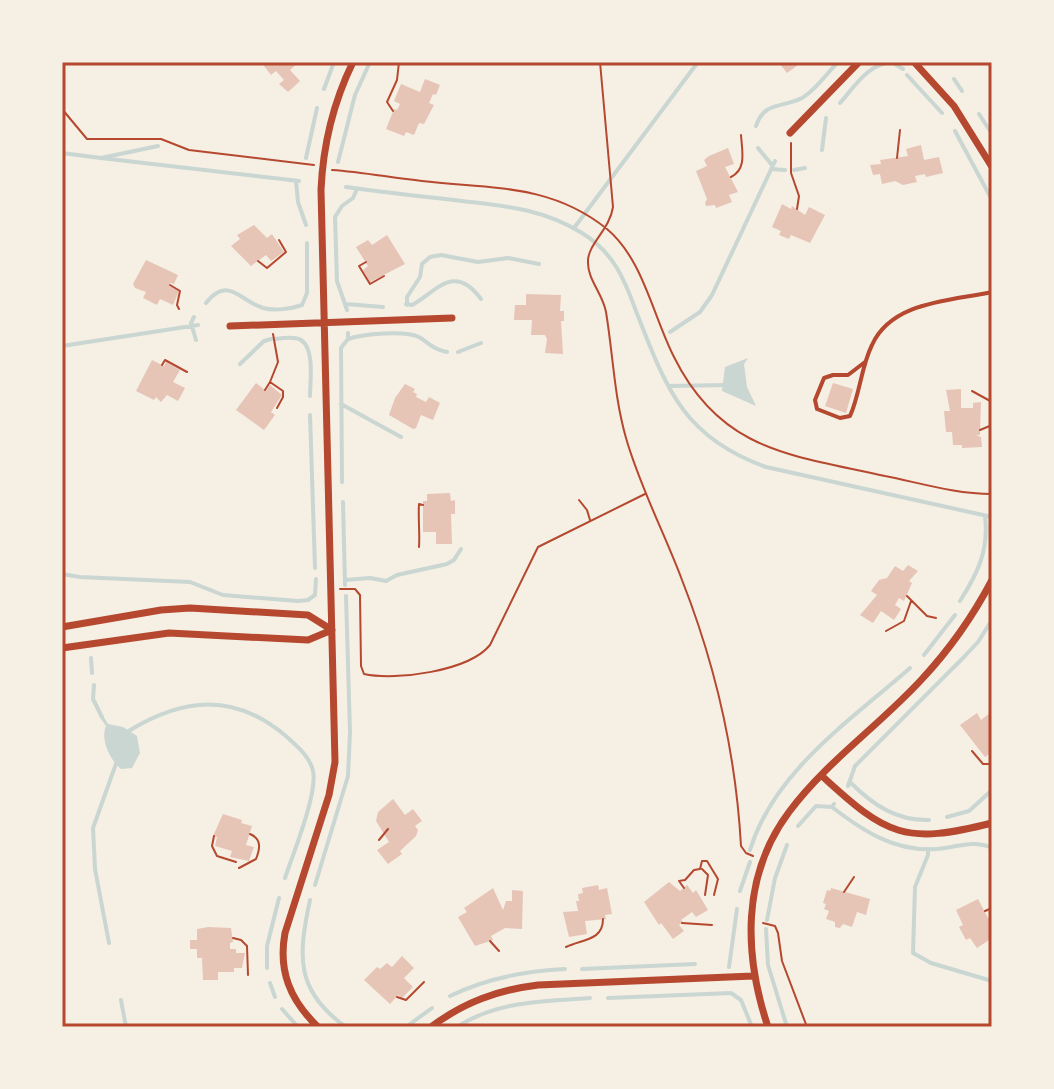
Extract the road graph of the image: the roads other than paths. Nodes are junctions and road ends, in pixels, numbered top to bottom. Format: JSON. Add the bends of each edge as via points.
{"nodes":[{"id":1,"x":353,"y":62,"type":"edge"},
{"id":2,"x":859,"y":62,"type":"edge"},
{"id":3,"x":914,"y":62,"type":"edge"},
{"id":4,"x":790,"y":133,"type":"road end"},
{"id":5,"x":992,"y":167,"type":"edge"},
{"id":6,"x":992,"y":292,"type":"edge"},
{"id":7,"x":452,"y":318,"type":"dead end"},
{"id":8,"x":324,"y":324,"type":"junction"},
{"id":9,"x":230,"y":326,"type":"dead end"},
{"id":10,"x":865,"y":362,"type":"junction"},
{"id":11,"x":992,"y":580,"type":"edge"},
{"id":12,"x":62,"y":627,"type":"edge"},
{"id":13,"x":332,"y":630,"type":"junction"},
{"id":14,"x":62,"y":648,"type":"edge"},
{"id":15,"x":822,"y":776,"type":"junction"},
{"id":16,"x":992,"y":823,"type":"edge"},
{"id":17,"x":753,"y":976,"type":"junction"},
{"id":18,"x":318,"y":1027,"type":"edge"},
{"id":19,"x":431,"y":1027,"type":"edge"},
{"id":20,"x":768,"y":1027,"type":"edge"}],
"edges":[{"from":1,"to":8,"type":"street","via":[[331,119],[323,159]]},
{"from":2,"to":4,"type":"street"},
{"from":3,"to":5,"type":"street","via":[[950,101]]},
{"from":6,"to":10,"type":"lane","via":[[900,314],[876,337]]},
{"from":7,"to":8,"type":"street"},
{"from":8,"to":9,"type":"street"},
{"from":8,"to":13,"type":"street"},
{"from":10,"to":10,"type":"lane","via":[[850,416],[840,418],[817,409],[824,378],[848,375]]},
{"from":11,"to":15,"type":"street","via":[[934,665]]},
{"from":12,"to":13,"type":"street","via":[[190,608],[308,615]]},
{"from":13,"to":14,"type":"street","via":[[308,640],[169,633]]},
{"from":13,"to":18,"type":"street","via":[[335,762],[283,955],[291,994]]},
{"from":15,"to":16,"type":"street","via":[[867,815],[896,831],[938,835]]},
{"from":15,"to":17,"type":"street","via":[[782,822],[765,860],[751,920]]},
{"from":17,"to":19,"type":"street","via":[[538,985],[469,1003]]},
{"from":17,"to":20,"type":"street"}]}
